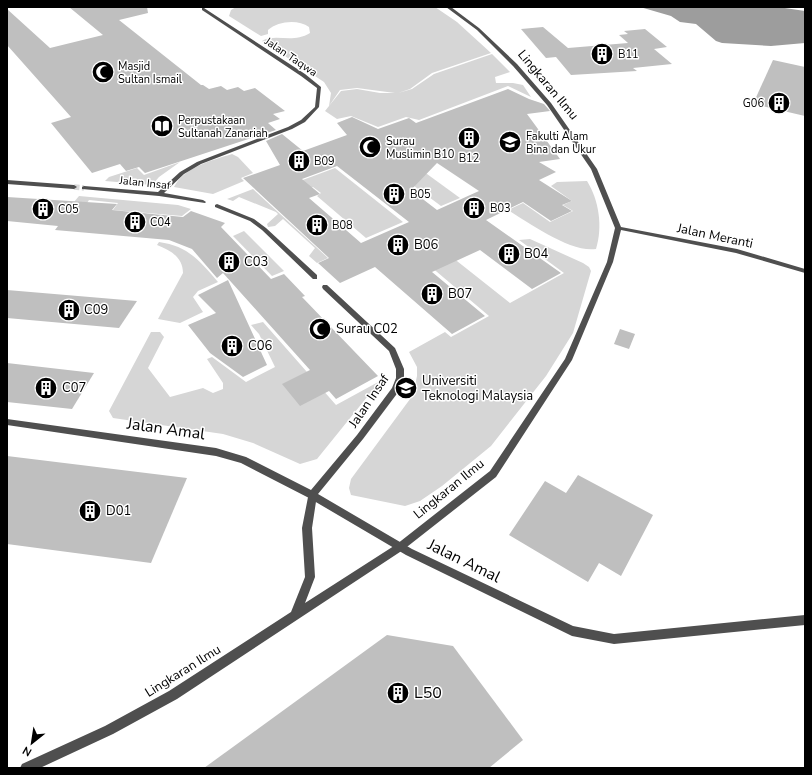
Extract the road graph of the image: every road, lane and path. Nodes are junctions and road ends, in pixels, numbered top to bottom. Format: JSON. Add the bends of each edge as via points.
{"nodes":[{"id":1,"x":212,"y":7,"type":"edge"},
{"id":2,"x":448,"y":7,"type":"edge"},
{"id":3,"x":7,"y":182,"type":"edge"},
{"id":4,"x":74,"y":187,"type":"tunnel mouth"},
{"id":5,"x":84,"y":188,"type":"tunnel mouth"},
{"id":6,"x":160,"y":194,"type":"junction"},
{"id":7,"x":204,"y":202,"type":"dead end"},
{"id":8,"x":217,"y":206,"type":"dead end"},
{"id":9,"x":618,"y":228,"type":"junction"},
{"id":10,"x":805,"y":272,"type":"edge"},
{"id":11,"x":315,"y":277,"type":"dead end"},
{"id":12,"x":325,"y":287,"type":"dead end"},
{"id":13,"x":7,"y":422,"type":"edge"},
{"id":14,"x":312,"y":495,"type":"junction"},
{"id":15,"x":400,"y":547,"type":"junction"},
{"id":16,"x":294,"y":617,"type":"junction"},
{"id":17,"x":805,"y":620,"type":"edge"},
{"id":18,"x":26,"y":768,"type":"edge"}],
"edges":[{"from":1,"to":6,"type":"street","name":"Jalan Taqwa","via":[[203,9],[304,75],[319,88],[317,107],[303,121],[290,128],[182,172]]},
{"from":2,"to":9,"type":"street","name":"Lingkaran Ilmu","via":[[478,29],[515,65],[549,104],[594,169]]},
{"from":3,"to":4,"type":"street"},
{"from":5,"to":6,"type":"street","name":"Jalan Insaf"},
{"from":6,"to":7,"type":"street","name":"Jalan Insaf"},
{"from":8,"to":11,"type":"street","via":[[252,220]]},
{"from":9,"to":10,"type":"street","name":"Jalan Meranti","via":[[737,251]]},
{"from":9,"to":15,"type":"street","name":"Lingkaran Ilmu","via":[[610,262],[568,360],[492,474]]},
{"from":12,"to":14,"type":"street","name":"Jalan Insaf","via":[[392,350],[400,369],[400,378],[396,389],[360,438]]},
{"from":13,"to":14,"type":"street","name":"Jalan Amal","via":[[216,452],[243,460]]},
{"from":14,"to":15,"type":"street","name":"Jalan Amal"},
{"from":14,"to":16,"type":"street","via":[[307,528],[310,577]]},
{"from":15,"to":16,"type":"street","name":"Lingkaran Ilmu"},
{"from":15,"to":17,"type":"street","name":"Jalan Amal","via":[[572,631],[614,639]]},
{"from":16,"to":18,"type":"street","name":"Lingkaran Ilmu","via":[[174,695],[109,730]]}]}
